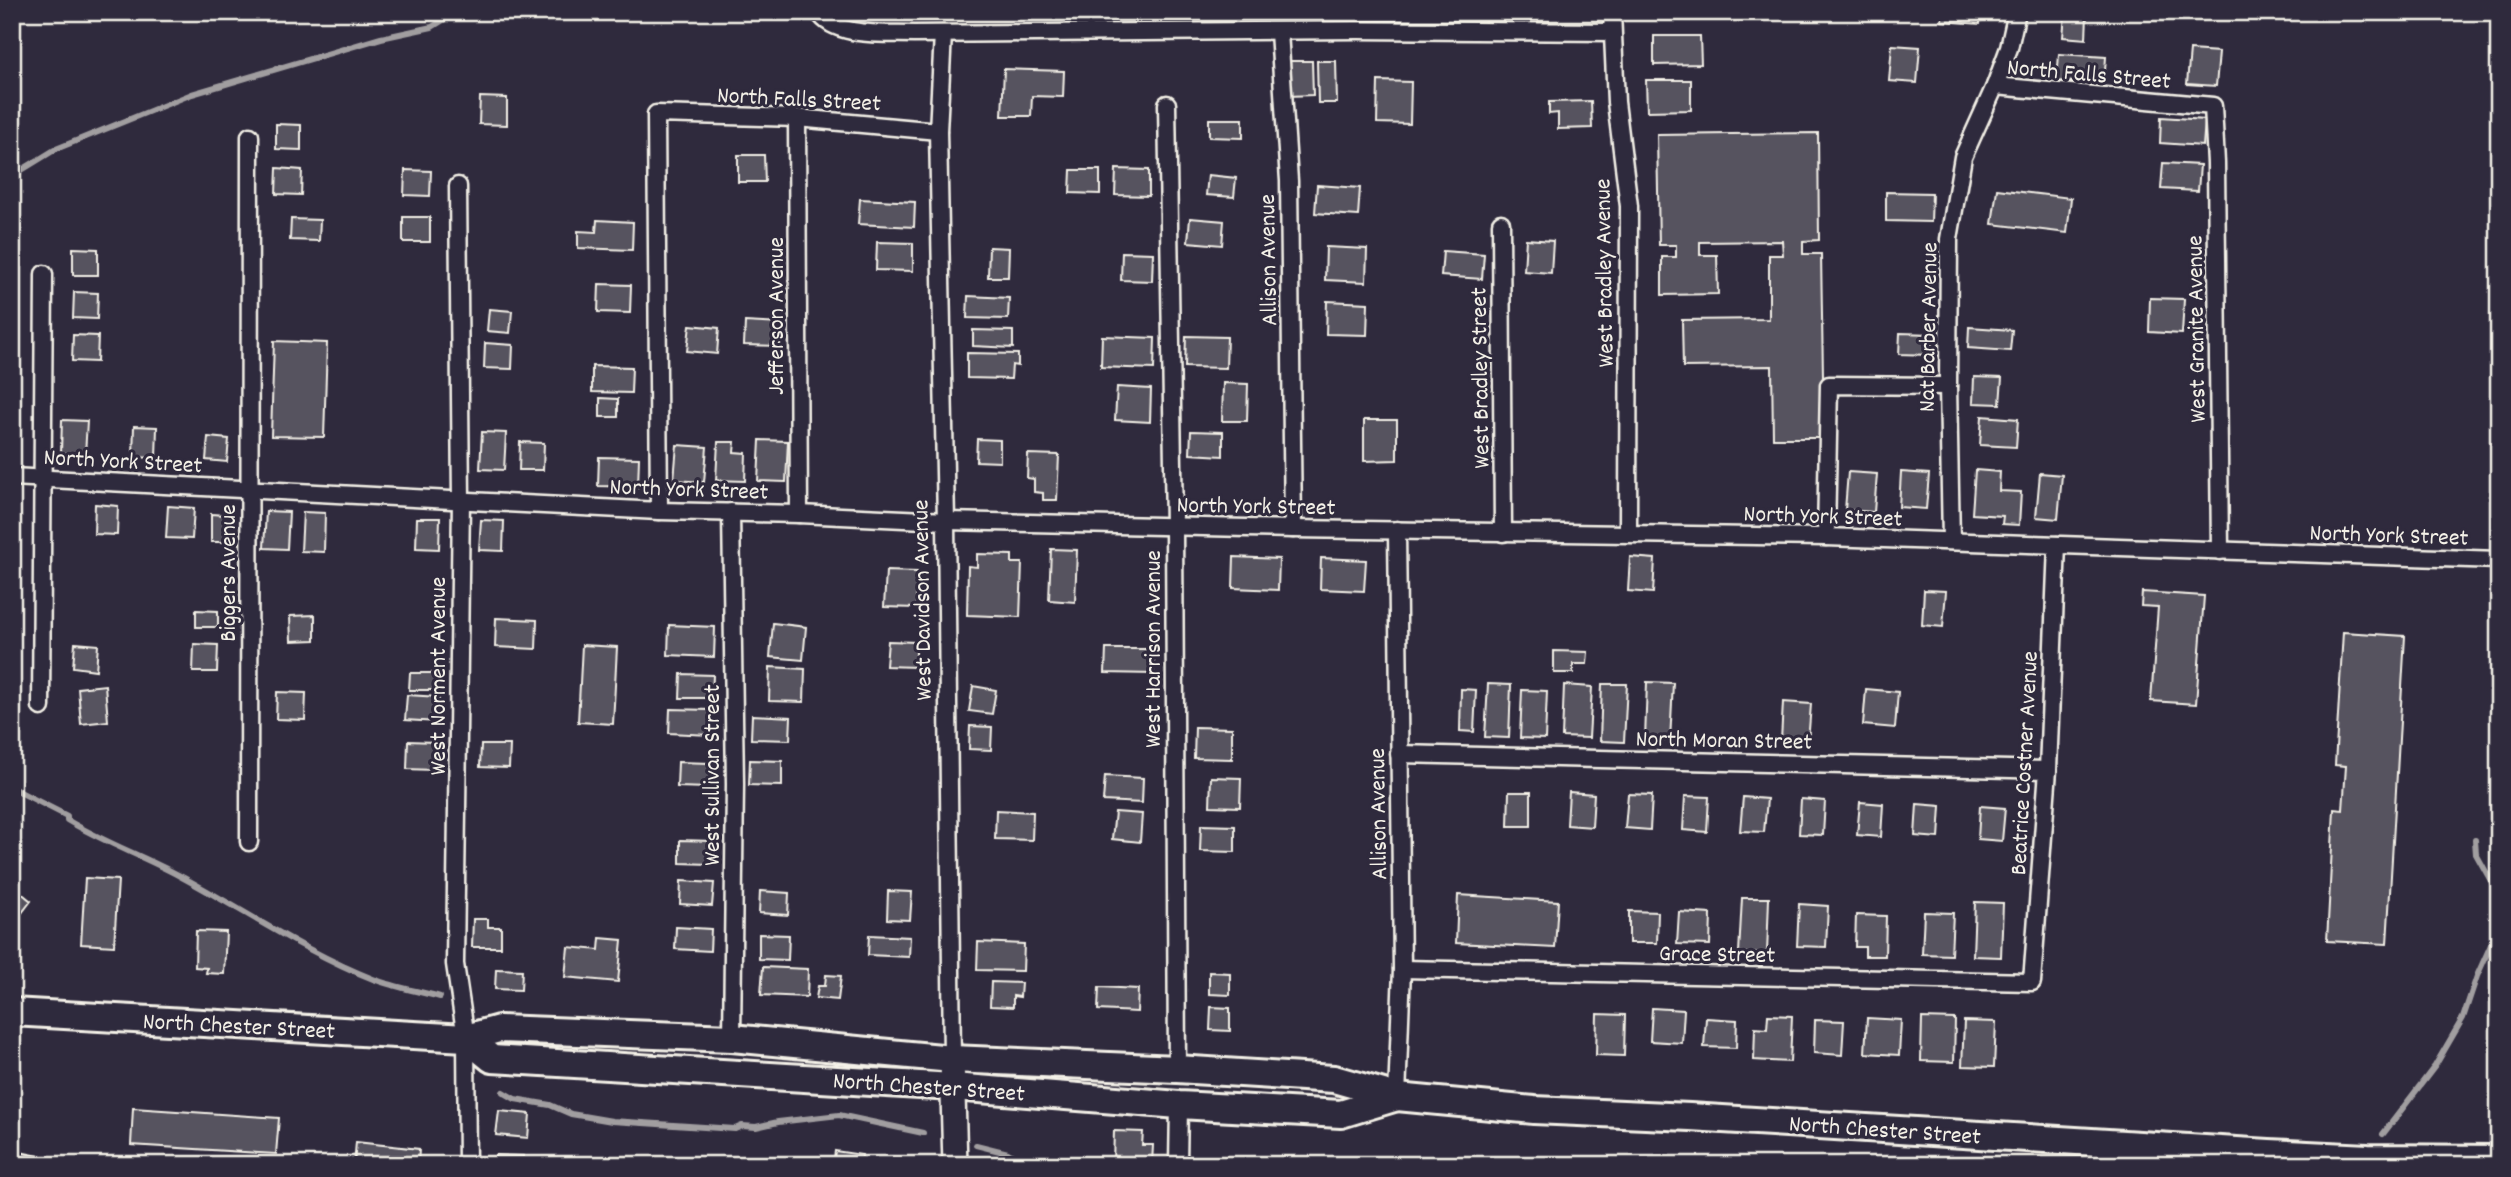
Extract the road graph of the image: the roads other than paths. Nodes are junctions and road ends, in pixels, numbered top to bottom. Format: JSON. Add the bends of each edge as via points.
{"nodes":[{"id":1,"x":820,"y":12,"type":"edge"},
{"id":2,"x":1357,"y":12,"type":"edge"},
{"id":3,"x":1612,"y":12,"type":"edge"},
{"id":4,"x":2017,"y":12,"type":"edge"},
{"id":5,"x":1357,"y":30,"type":"junction"},
{"id":6,"x":1279,"y":32,"type":"junction"},
{"id":7,"x":1612,"y":32,"type":"junction"},
{"id":8,"x":943,"y":34,"type":"junction"},
{"id":9,"x":1995,"y":86,"type":"junction"},
{"id":10,"x":1167,"y":104,"type":"dead end"},
{"id":11,"x":2213,"y":106,"type":"joint"},
{"id":12,"x":1981,"y":117,"type":"joint"},
{"id":13,"x":797,"y":118,"type":"junction"},
{"id":14,"x":938,"y":131,"type":"junction"},
{"id":15,"x":250,"y":136,"type":"dead end"},
{"id":16,"x":458,"y":186,"type":"dead end"},
{"id":17,"x":1501,"y":223,"type":"dead end"},
{"id":18,"x":44,"y":274,"type":"dead end"},
{"id":19,"x":1948,"y":386,"type":"junction"},
{"id":20,"x":12,"y":477,"type":"edge"},
{"id":21,"x":42,"y":479,"type":"junction"},
{"id":22,"x":250,"y":489,"type":"junction"},
{"id":23,"x":461,"y":500,"type":"junction"},
{"id":24,"x":659,"y":511,"type":"junction"},
{"id":25,"x":731,"y":512,"type":"junction"},
{"id":26,"x":799,"y":514,"type":"junction"},
{"id":27,"x":946,"y":521,"type":"junction"},
{"id":28,"x":1174,"y":526,"type":"junction"},
{"id":29,"x":1293,"y":529,"type":"junction"},
{"id":30,"x":1397,"y":530,"type":"junction"},
{"id":31,"x":1503,"y":533,"type":"junction"},
{"id":32,"x":1628,"y":533,"type":"junction"},
{"id":33,"x":1826,"y":537,"type":"junction"},
{"id":34,"x":1951,"y":541,"type":"junction"},
{"id":35,"x":2057,"y":545,"type":"junction"},
{"id":36,"x":2220,"y":551,"type":"junction"},
{"id":37,"x":2499,"y":560,"type":"edge"},
{"id":38,"x":41,"y":707,"type":"dead end"},
{"id":39,"x":1399,"y":754,"type":"junction"},
{"id":40,"x":2048,"y":770,"type":"junction"},
{"id":41,"x":249,"y":842,"type":"dead end"},
{"id":42,"x":1402,"y":969,"type":"junction"},
{"id":43,"x":2032,"y":982,"type":"joint"},
{"id":44,"x":12,"y":1012,"type":"edge"},
{"id":45,"x":466,"y":1038,"type":"junction"},
{"id":46,"x":732,"y":1038,"type":"junction"},
{"id":47,"x":952,"y":1059,"type":"junction"},
{"id":48,"x":1177,"y":1069,"type":"junction"},
{"id":49,"x":953,"y":1087,"type":"junction"},
{"id":50,"x":1397,"y":1097,"type":"junction"},
{"id":51,"x":1179,"y":1105,"type":"junction"},
{"id":52,"x":2499,"y":1158,"type":"edge"},
{"id":53,"x":12,"y":1160,"type":"edge"},
{"id":54,"x":36,"y":1165,"type":"edge"},
{"id":55,"x":467,"y":1165,"type":"edge"},
{"id":56,"x":955,"y":1165,"type":"edge"},
{"id":57,"x":1178,"y":1165,"type":"edge"}],
"edges":[{"from":1,"to":8,"type":"street","via":[[832,26],[848,30]]},
{"from":2,"to":5,"type":"street"},
{"from":3,"to":7,"type":"street","name":"West Bradley Avenue"},
{"from":4,"to":9,"type":"street"},
{"from":5,"to":6,"type":"street"},
{"from":5,"to":7,"type":"street"},
{"from":6,"to":8,"type":"street"},
{"from":6,"to":29,"type":"street","name":"Allison Avenue","via":[[1289,181]]},
{"from":7,"to":32,"type":"street","name":"West Bradley Avenue","via":[[1629,206]]},
{"from":8,"to":14,"type":"street","name":"West Davidson Avenue"},
{"from":9,"to":11,"type":"street","name":"North Falls Street"},
{"from":9,"to":12,"type":"street","name":"North Falls Street"},
{"from":10,"to":28,"type":"street","name":"West Harrison Avenue"},
{"from":11,"to":36,"type":"street","name":"West Granite Avenue"},
{"from":12,"to":19,"type":"street","name":"Nat Barber Avenue","via":[[1963,157],[1949,240]]},
{"from":13,"to":14,"type":"street","name":"North Falls Street"},
{"from":13,"to":24,"type":"street","name":"North Falls Street","via":[[656,114]]},
{"from":13,"to":26,"type":"street","name":"Jefferson Avenue"},
{"from":14,"to":27,"type":"street","name":"West Davidson Avenue"},
{"from":15,"to":22,"type":"street","name":"Biggers Avenue"},
{"from":16,"to":23,"type":"street","name":"West Norment Avenue"},
{"from":17,"to":31,"type":"street","name":"West Bradley Street"},
{"from":18,"to":21,"type":"street"},
{"from":19,"to":33,"type":"street","via":[[1829,385]]},
{"from":19,"to":34,"type":"street","name":"Nat Barber Avenue"},
{"from":20,"to":21,"type":"street","name":"North York Street"},
{"from":21,"to":22,"type":"street","name":"North York Street"},
{"from":21,"to":38,"type":"street"},
{"from":22,"to":23,"type":"street","name":"North York Street"},
{"from":22,"to":41,"type":"street","name":"Biggers Avenue"},
{"from":23,"to":24,"type":"street","name":"North York Street"},
{"from":23,"to":45,"type":"street","name":"West Norment Avenue","via":[[455,964]]},
{"from":24,"to":25,"type":"street","name":"North York Street"},
{"from":25,"to":26,"type":"street","name":"North York Street"},
{"from":25,"to":46,"type":"street","name":"West Sullivan Street"},
{"from":26,"to":27,"type":"street","name":"North York Street"},
{"from":27,"to":28,"type":"street","name":"North York Street"},
{"from":27,"to":47,"type":"street","name":"West Davidson Avenue"},
{"from":28,"to":29,"type":"street","name":"North York Street"},
{"from":28,"to":48,"type":"street","name":"West Harrison Avenue"},
{"from":29,"to":30,"type":"street","name":"North York Street"},
{"from":30,"to":31,"type":"street","name":"North York Street"},
{"from":30,"to":39,"type":"street","name":"Allison Avenue"},
{"from":31,"to":32,"type":"street","name":"North York Street"},
{"from":32,"to":33,"type":"street","name":"North York Street"},
{"from":33,"to":34,"type":"street","name":"North York Street"},
{"from":34,"to":35,"type":"street","name":"North York Street"},
{"from":35,"to":36,"type":"street","name":"North York Street"},
{"from":35,"to":40,"type":"street","name":"Beatrice Costner Avenue"},
{"from":36,"to":37,"type":"street","name":"North York Street"},
{"from":39,"to":40,"type":"street","name":"North Moran Street"},
{"from":39,"to":42,"type":"street","name":"Allison Avenue"},
{"from":40,"to":43,"type":"street","name":"Beatrice Costner Avenue"},
{"from":42,"to":43,"type":"street","name":"Grace Street"},
{"from":42,"to":50,"type":"street","name":"Allison Avenue"},
{"from":44,"to":45,"type":"main road","name":"North Chester Street"},
{"from":45,"to":46,"type":"main road","name":"North Chester Street","via":[[499,1028]]},
{"from":45,"to":49,"type":"main road","name":"North Chester Street","via":[[492,1059]]},
{"from":45,"to":55,"type":"street","name":"West Norment Avenue"},
{"from":46,"to":47,"type":"main road","name":"North Chester Street"},
{"from":47,"to":48,"type":"main road","name":"North Chester Street"},
{"from":47,"to":49,"type":"street","name":"West Davidson Avenue"},
{"from":48,"to":50,"type":"main road","name":"North Chester Street","via":[[1334,1079]]},
{"from":49,"to":51,"type":"main road","name":"North Chester Street"},
{"from":49,"to":56,"type":"street","name":"West Davidson Avenue"},
{"from":50,"to":51,"type":"main road","name":"North Chester Street","via":[[1340,1114]]},
{"from":50,"to":52,"type":"main road","name":"North Chester Street","via":[[1534,1110],[2269,1153]]},
{"from":51,"to":57,"type":"street"},
{"from":53,"to":54,"type":"street"}]}
